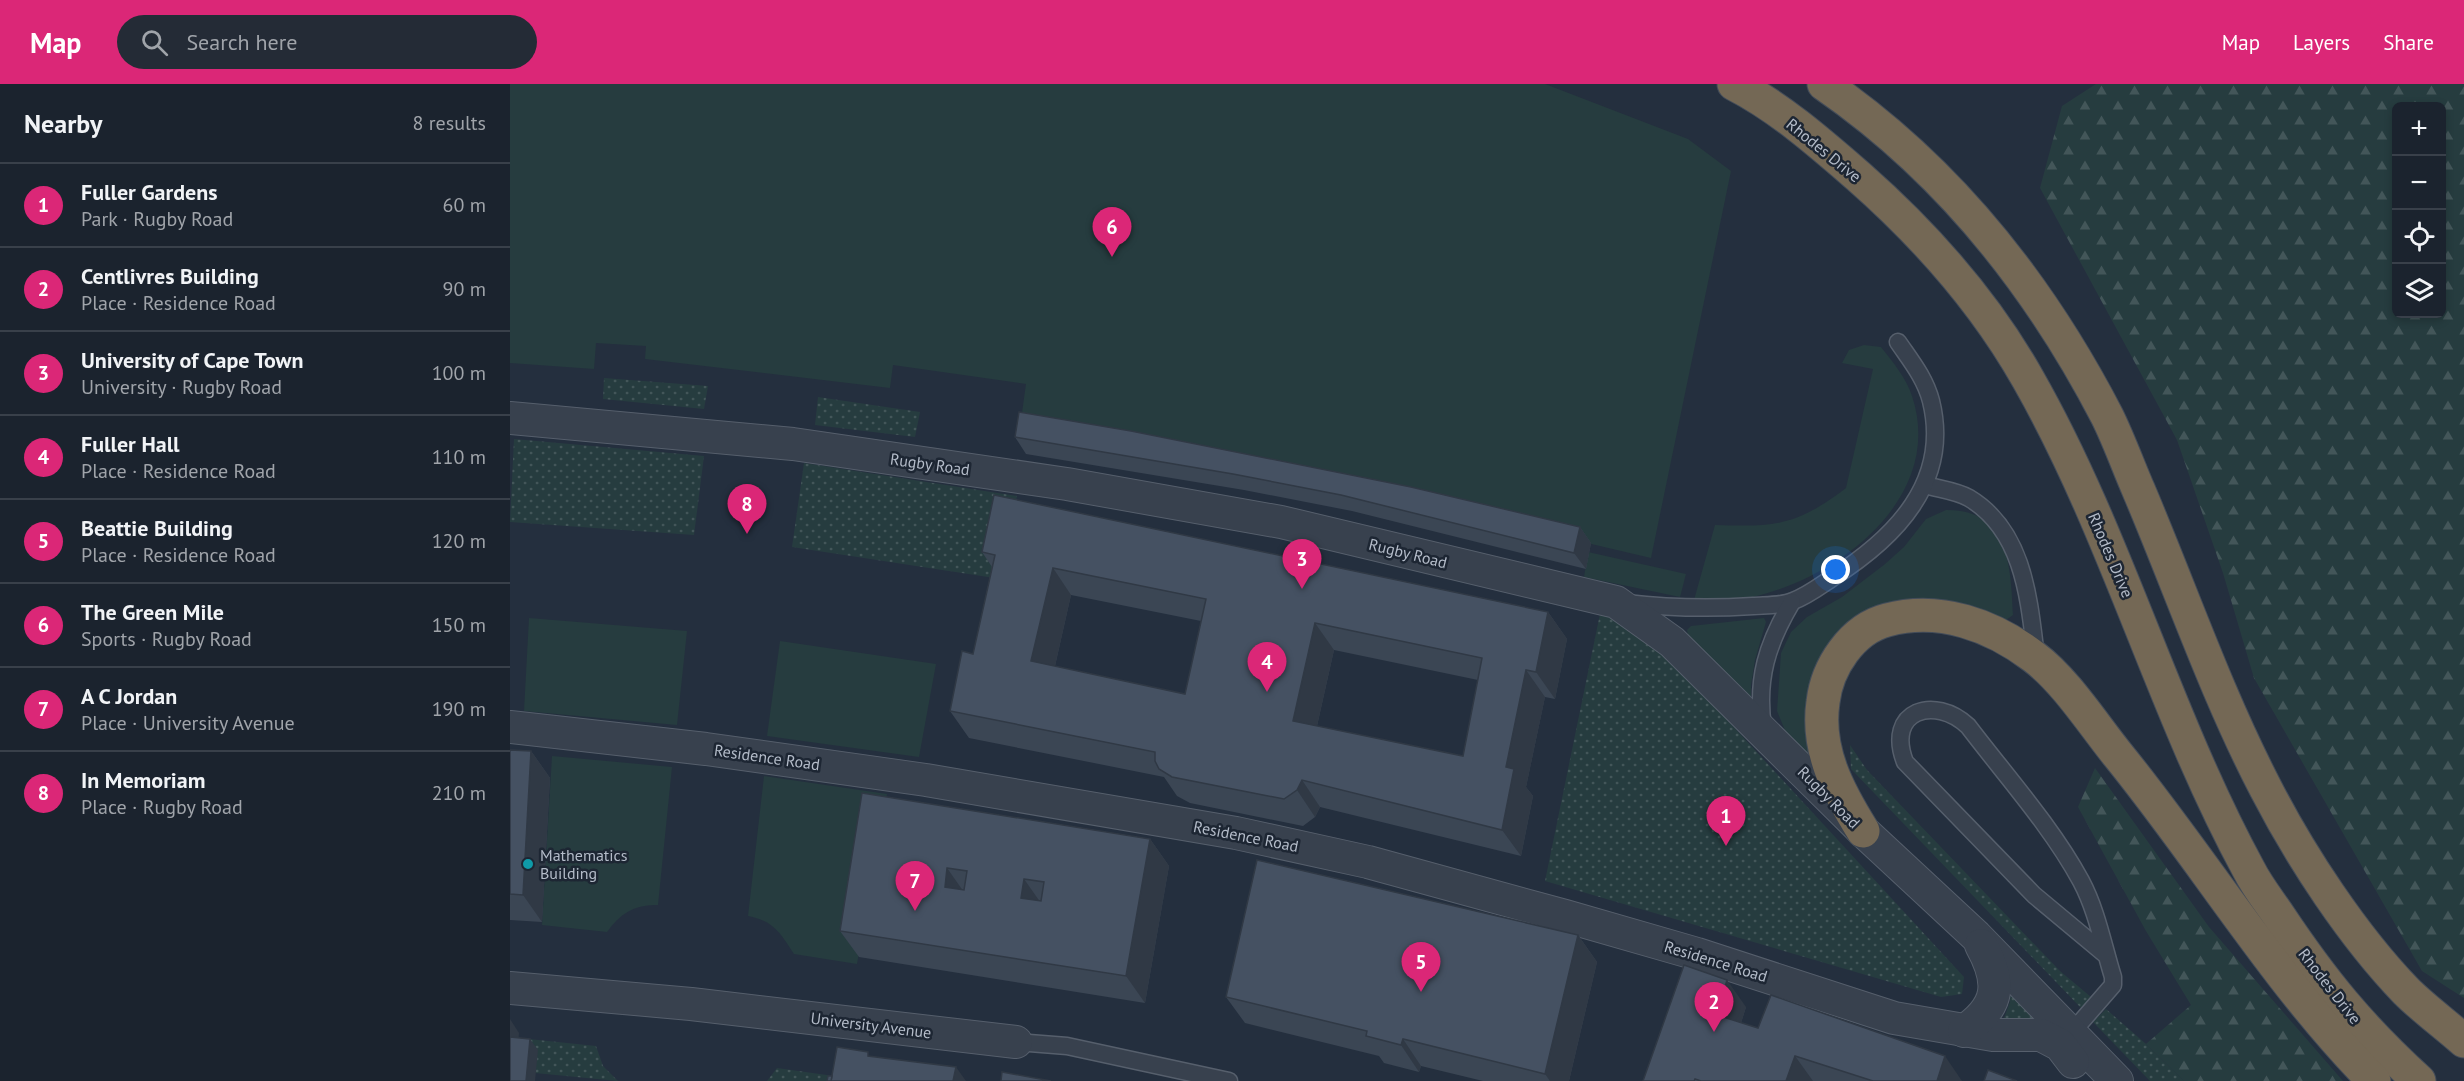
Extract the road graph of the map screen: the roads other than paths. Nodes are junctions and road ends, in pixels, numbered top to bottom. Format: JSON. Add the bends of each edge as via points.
{"nodes":[{"id":1,"x":1734,"y":84,"type":"edge"},
{"id":2,"x":1824,"y":84,"type":"edge"},
{"id":3,"x":1898,"y":342,"type":"dead end"},
{"id":4,"x":510,"y":418,"type":"edge"},
{"id":5,"x":1925,"y":485,"type":"junction"},
{"id":6,"x":1616,"y":602,"type":"junction"},
{"id":7,"x":1792,"y":602,"type":"junction"},
{"id":8,"x":2036,"y":658,"type":"junction"},
{"id":9,"x":510,"y":727,"type":"edge"},
{"id":10,"x":1763,"y":730,"type":"junction"},
{"id":11,"x":1863,"y":831,"type":"junction"},
{"id":12,"x":1976,"y":936,"type":"junction"},
{"id":13,"x":2106,"y":955,"type":"junction"},
{"id":14,"x":510,"y":988,"type":"edge"},
{"id":15,"x":1964,"y":1031,"type":"junction"},
{"id":16,"x":2065,"y":1039,"type":"junction"},
{"id":17,"x":2464,"y":1041,"type":"edge"},
{"id":18,"x":1016,"y":1042,"type":"joint"},
{"id":19,"x":1229,"y":1081,"type":"edge"},
{"id":20,"x":2087,"y":1081,"type":"edge"},
{"id":21,"x":2117,"y":1081,"type":"edge"},
{"id":22,"x":2374,"y":1081,"type":"edge"},
{"id":23,"x":2419,"y":1081,"type":"edge"}],
"edges":[{"from":1,"to":23,"type":"highway","name":"Rhodes Drive","via":[[1824,146],[1889,203],[1950,266],[1990,319],[2028,378],[2078,475],[2206,780],[2250,872],[2346,1010]]},
{"from":2,"to":17,"type":"highway","via":[[1896,140],[1960,202],[2019,272],[2107,417],[2226,702],[2265,788],[2305,858],[2406,991]]},
{"from":3,"to":5,"type":"lane","via":[[1923,379],[1931,402],[1933,458]]},
{"from":4,"to":6,"type":"street","name":"Rugby Road","via":[[793,444],[1067,484],[1281,522]]},
{"from":5,"to":7,"type":"lane","via":[[1884,541]]},
{"from":5,"to":8,"type":"lane","via":[[1967,497],[2003,527],[2022,573]]},
{"from":6,"to":7,"type":"lane","via":[[1703,610]]},
{"from":6,"to":10,"type":"street","name":"Rugby Road","via":[[1672,642]]},
{"from":7,"to":10,"type":"lane","via":[[1767,652],[1759,701]]},
{"from":8,"to":11,"type":"highway","via":[[1976,624],[1939,616],[1915,615],[1881,621],[1851,641],[1829,678],[1821,722],[1830,771]]},
{"from":8,"to":22,"type":"highway","via":[[2164,811],[2326,1029]]},
{"from":9,"to":15,"type":"street","name":"Residence Road","via":[[737,753],[1236,833],[1368,862],[1697,954],[1894,1018]]},
{"from":10,"to":11,"type":"street","name":"Rugby Road"},
{"from":11,"to":12,"type":"street","name":"Rugby Road"},
{"from":12,"to":15,"type":"street","via":[[1995,980],[1994,994],[1982,1019]]},
{"from":12,"to":16,"type":"street","name":"Rugby Road"},
{"from":13,"to":13,"type":"lane","via":[[2082,882],[1968,726],[1957,715],[1944,711],[1915,714],[1906,720],[1899,730],[1898,745],[1905,762],[2034,895]]},
{"from":13,"to":16,"type":"lane","via":[[2114,985]]},
{"from":14,"to":18,"type":"street","name":"University Avenue","via":[[691,1004]]},
{"from":15,"to":16,"type":"street","name":"Rugby Road"},
{"from":16,"to":20,"type":"street","name":"Rugby Road"},
{"from":16,"to":21,"type":"street","name":"Rugby Road"},
{"from":18,"to":19,"type":"lane","name":"University Avenue","via":[[1067,1046]]}]}
